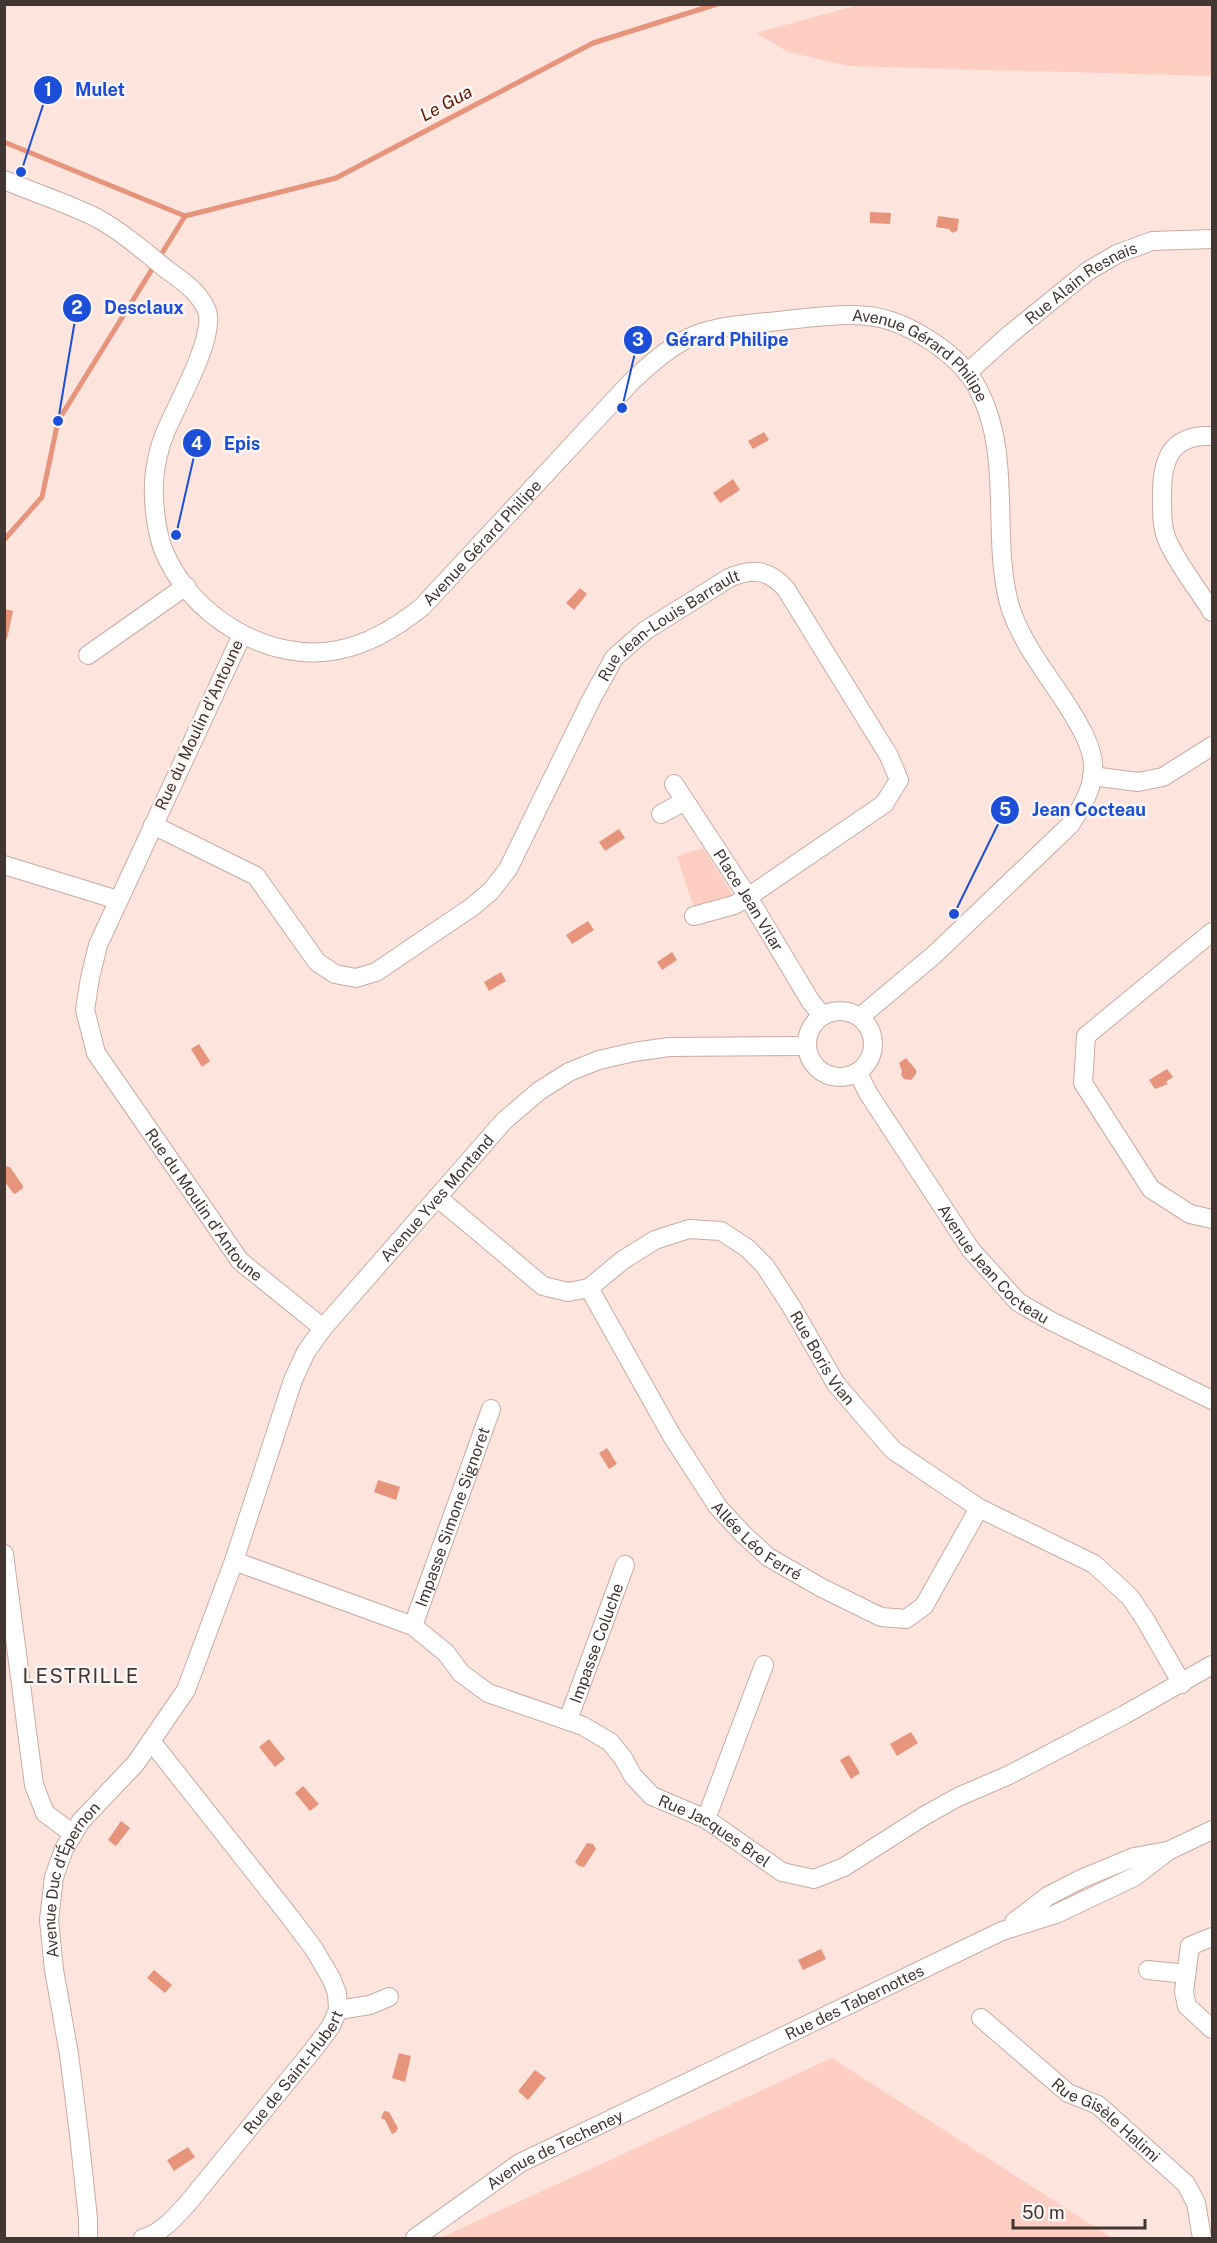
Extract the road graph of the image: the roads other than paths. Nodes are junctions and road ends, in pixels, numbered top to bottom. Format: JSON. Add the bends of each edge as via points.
{"nodes":[{"id":1,"x":4,"y":180,"type":"edge"},
{"id":2,"x":1212,"y":239,"type":"edge"},
{"id":3,"x":967,"y":373,"type":"junction"},
{"id":4,"x":1212,"y":436,"type":"edge"},
{"id":5,"x":186,"y":586,"type":"junction"},
{"id":6,"x":1212,"y":612,"type":"edge"},
{"id":7,"x":242,"y":635,"type":"junction"},
{"id":8,"x":88,"y":655,"type":"dead end"},
{"id":9,"x":1212,"y":746,"type":"edge"},
{"id":10,"x":1092,"y":776,"type":"junction"},
{"id":11,"x":674,"y":784,"type":"dead end"},
{"id":12,"x":685,"y":801,"type":"junction"},
{"id":13,"x":661,"y":814,"type":"dead end"},
{"id":14,"x":153,"y":825,"type":"junction"},
{"id":15,"x":4,"y":865,"type":"edge"},
{"id":16,"x":748,"y":897,"type":"junction"},
{"id":17,"x":118,"y":900,"type":"junction"},
{"id":18,"x":694,"y":916,"type":"dead end"},
{"id":19,"x":1212,"y":932,"type":"edge"},
{"id":20,"x":823,"y":1016,"type":"junction"},
{"id":21,"x":860,"y":1017,"type":"junction"},
{"id":22,"x":807,"y":1046,"type":"junction"},
{"id":23,"x":858,"y":1072,"type":"junction"},
{"id":24,"x":437,"y":1197,"type":"junction"},
{"id":25,"x":1212,"y":1219,"type":"edge"},
{"id":26,"x":589,"y":1288,"type":"junction"},
{"id":27,"x":323,"y":1328,"type":"junction"},
{"id":28,"x":1190,"y":1388,"type":"junction"},
{"id":29,"x":1212,"y":1400,"type":"edge"},
{"id":30,"x":490,"y":1409,"type":"dead end"},
{"id":31,"x":1212,"y":1412,"type":"edge"},
{"id":32,"x":979,"y":1508,"type":"junction"},
{"id":33,"x":4,"y":1554,"type":"edge"},
{"id":34,"x":234,"y":1561,"type":"junction"},
{"id":35,"x":625,"y":1565,"type":"dead end"},
{"id":36,"x":413,"y":1626,"type":"junction"},
{"id":37,"x":764,"y":1665,"type":"dead end"},
{"id":38,"x":1212,"y":1665,"type":"edge"},
{"id":39,"x":1182,"y":1684,"type":"junction"},
{"id":40,"x":568,"y":1720,"type":"junction"},
{"id":41,"x":151,"y":1742,"type":"junction"},
{"id":42,"x":706,"y":1819,"type":"junction"},
{"id":43,"x":1212,"y":1830,"type":"edge"},
{"id":44,"x":73,"y":1834,"type":"junction"},
{"id":45,"x":1212,"y":1937,"type":"edge"},
{"id":46,"x":1148,"y":1970,"type":"dead end"},
{"id":47,"x":1186,"y":1974,"type":"junction"},
{"id":48,"x":389,"y":1998,"type":"dead end"},
{"id":49,"x":338,"y":2010,"type":"junction"},
{"id":50,"x":981,"y":2018,"type":"dead end"},
{"id":51,"x":1212,"y":2029,"type":"edge"},
{"id":52,"x":704,"y":2074,"type":"joint"},
{"id":53,"x":88,"y":2238,"type":"edge"},
{"id":54,"x":143,"y":2238,"type":"edge"},
{"id":55,"x":415,"y":2238,"type":"edge"},
{"id":56,"x":1202,"y":2238,"type":"edge"}],
"edges":[{"from":1,"to":5,"type":"street","name":"Rue du Moulin d'Antoune","via":[[120,232],[198,296],[207,311],[210,325],[165,434],[154,483],[163,548]]},
{"from":2,"to":3,"type":"street","name":"Rue Alain Resnais","via":[[1152,241],[1117,254],[1088,272]]},
{"from":3,"to":7,"type":"street","name":"Avenue Gérard Philipe","via":[[928,338],[869,316],[765,322],[693,336],[631,382],[422,607],[399,626],[366,642],[316,652],[282,649]]},
{"from":3,"to":10,"type":"street","name":"Avenue Gérard Philipe","via":[[978,387],[995,438],[1004,577],[1010,603],[1020,630],[1083,732],[1093,762]]},
{"from":4,"to":6,"type":"street","via":[[1186,439],[1173,448],[1161,481],[1167,540]]},
{"from":5,"to":7,"type":"street","name":"Rue du Moulin d'Antoune","via":[[217,620]]},
{"from":5,"to":8,"type":"street"},
{"from":7,"to":14,"type":"street","name":"Rue du Moulin d'Antoune"},
{"from":9,"to":10,"type":"street","via":[[1163,777],[1138,782]]},
{"from":10,"to":21,"type":"street","name":"Avenue Gérard Philipe","via":[[1084,804],[1070,825],[934,955]]},
{"from":11,"to":12,"type":"street","name":"Place Jean Vilar"},
{"from":12,"to":13,"type":"street"},
{"from":12,"to":16,"type":"street","name":"Place Jean Vilar"},
{"from":14,"to":16,"type":"street","name":"Rue Jean-Louis Barrault","via":[[256,876],[317,962],[335,974],[356,978],[376,972],[472,907],[508,869],[614,658],[646,630],[729,578],[761,571],[776,578],[786,589],[889,756],[899,780],[884,804]]},
{"from":14,"to":17,"type":"street","name":"Rue du Moulin d'Antoune"},
{"from":15,"to":17,"type":"street"},
{"from":16,"to":18,"type":"street"},
{"from":16,"to":20,"type":"street","name":"Place Jean Vilar"},
{"from":17,"to":27,"type":"street","name":"Rue du Moulin d'Antoune","via":[[98,945],[85,1010],[96,1053],[240,1261]]},
{"from":19,"to":25,"type":"street","via":[[1086,1036],[1083,1083],[1150,1189],[1190,1215]]},
{"from":20,"to":21,"type":"street","via":[[841,1011]]},
{"from":20,"to":22,"type":"street","via":[[811,1029]]},
{"from":21,"to":23,"type":"street","via":[[874,1045],[866,1065]]},
{"from":22,"to":23,"type":"street","via":[[816,1067],[825,1074],[847,1077]]},
{"from":22,"to":24,"type":"street","name":"Avenue Yves Montand","via":[[669,1047],[599,1060],[569,1072],[539,1090],[504,1121]]},
{"from":23,"to":28,"type":"street","name":"Avenue Jean Cocteau","via":[[971,1250],[1018,1302]]},
{"from":24,"to":26,"type":"street","via":[[543,1286],[568,1292]]},
{"from":24,"to":27,"type":"street","name":"Avenue Yves Montand"},
{"from":26,"to":32,"type":"street","name":"Rue Boris Vian","via":[[655,1239],[689,1229],[721,1230],[765,1266],[836,1384],[893,1450]]},
{"from":26,"to":32,"type":"street","name":"Allée Léo Ferré","via":[[672,1436],[718,1507],[768,1557],[822,1588],[881,1617],[906,1619],[924,1606]]},
{"from":27,"to":34,"type":"street","name":"Avenue Yves Montand","via":[[293,1380]]},
{"from":28,"to":29,"type":"street","name":"Avenue Jean Cocteau"},
{"from":28,"to":31,"type":"street","name":"Avenue Jean Cocteau"},
{"from":30,"to":36,"type":"street","name":"Impasse Simone Signoret"},
{"from":32,"to":39,"type":"street","name":"Rue Boris Vian","via":[[1094,1564],[1131,1597]]},
{"from":33,"to":44,"type":"street","via":[[34,1785],[45,1813]]},
{"from":34,"to":36,"type":"street","name":"Rue Jacques Brel"},
{"from":34,"to":41,"type":"street","name":"Avenue Duc d'Épernon","via":[[186,1690]]},
{"from":35,"to":40,"type":"street","name":"Impasse Coluche"},
{"from":36,"to":40,"type":"street","name":"Rue Jacques Brel","via":[[446,1653],[461,1673],[488,1693]]},
{"from":37,"to":42,"type":"street"},
{"from":38,"to":39,"type":"street","name":"Rue Jacques Brel"},
{"from":39,"to":42,"type":"street","name":"Rue Jacques Brel","via":[[1009,1775],[958,1797],[844,1867],[814,1878],[782,1872]]},
{"from":40,"to":42,"type":"street","name":"Rue Jacques Brel","via":[[610,1742],[652,1796]]},
{"from":41,"to":44,"type":"street","name":"Avenue Duc d'Épernon"},
{"from":41,"to":49,"type":"street","name":"Rue de Saint-Hubert","via":[[314,1949],[337,1993]]},
{"from":43,"to":52,"type":"street","name":"Rue des Tabernottes","via":[[1168,1851],[1134,1877],[1056,1914],[1002,1931]]},
{"from":44,"to":53,"type":"street","name":"Avenue Duc d'Épernon","via":[[54,1877],[49,1920],[79,2134]]},
{"from":45,"to":47,"type":"street","via":[[1190,1946]]},
{"from":46,"to":47,"type":"street"},
{"from":47,"to":51,"type":"street","via":[[1187,2006]]},
{"from":48,"to":49,"type":"street"},
{"from":49,"to":54,"type":"street","name":"Rue de Saint-Hubert","via":[[313,2050],[188,2203],[172,2220]]},
{"from":50,"to":56,"type":"street","name":"Rue Gisèle Halimi","via":[[1068,2093],[1098,2105],[1186,2184],[1196,2203]]},
{"from":52,"to":55,"type":"street","name":"Avenue de Techeney","via":[[520,2163]]}]}
